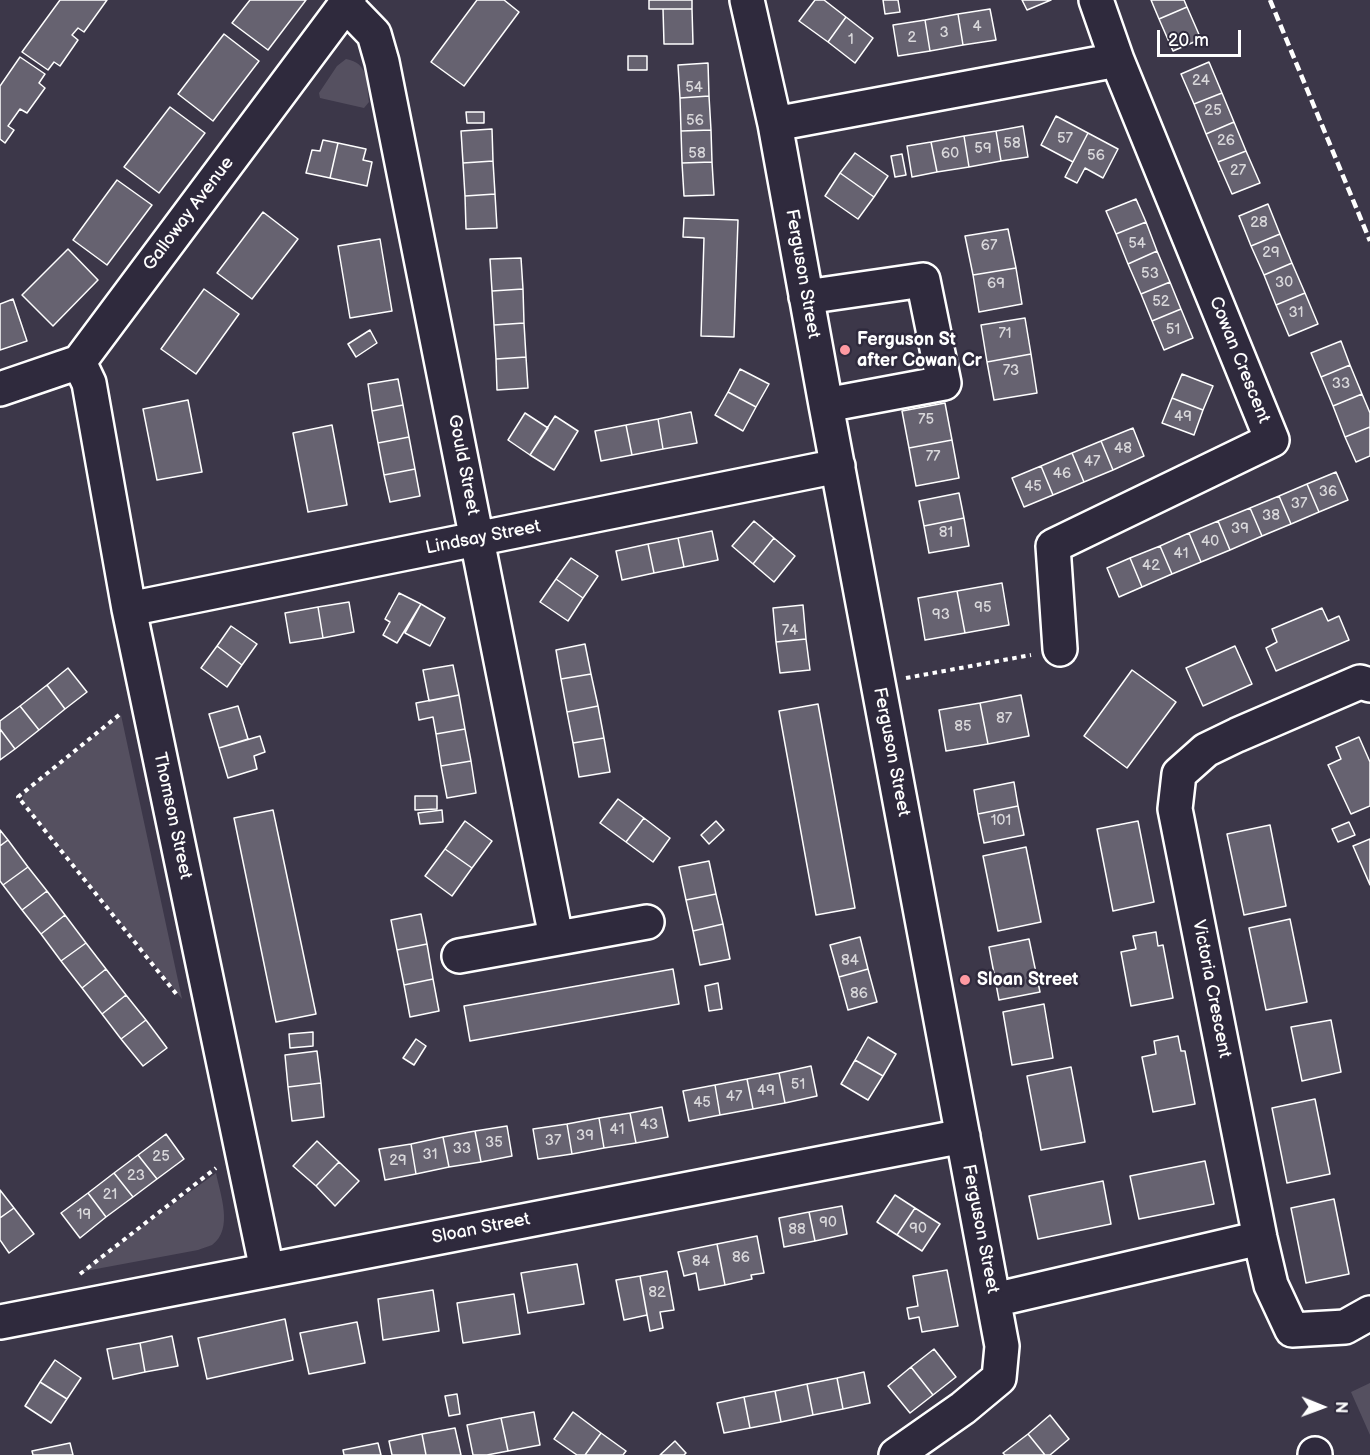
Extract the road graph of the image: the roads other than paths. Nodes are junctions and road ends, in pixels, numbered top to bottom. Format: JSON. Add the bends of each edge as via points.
{"nodes":[{"id":1,"x":747,"y":0,"type":"edge"},
{"id":2,"x":1096,"y":0,"type":"edge"},
{"id":3,"x":348,"y":3,"type":"edge"},
{"id":4,"x":1116,"y":60,"type":"junction"},
{"id":5,"x":775,"y":124,"type":"junction"},
{"id":6,"x":806,"y":297,"type":"junction"},
{"id":7,"x":78,"y":362,"type":"junction"},
{"id":8,"x":0,"y":389,"type":"edge"},
{"id":9,"x":826,"y":405,"type":"junction"},
{"id":10,"x":838,"y":466,"type":"junction"},
{"id":11,"x":478,"y":539,"type":"junction"},
{"id":12,"x":129,"y":609,"type":"junction"},
{"id":13,"x":1060,"y":649,"type":"road end"},
{"id":14,"x":1370,"y":685,"type":"edge"},
{"id":15,"x":647,"y":922,"type":"dead end"},
{"id":16,"x":556,"y":937,"type":"junction"},
{"id":17,"x":459,"y":956,"type":"dead end"},
{"id":18,"x":963,"y":1136,"type":"junction"},
{"id":19,"x":1260,"y":1238,"type":"junction"},
{"id":20,"x":267,"y":1270,"type":"junction"},
{"id":21,"x":994,"y":1300,"type":"junction"},
{"id":22,"x":1370,"y":1313,"type":"edge"},
{"id":23,"x":0,"y":1322,"type":"edge"},
{"id":24,"x":896,"y":1455,"type":"edge"}],
"edges":[{"from":1,"to":5,"type":"street","name":"Ferguson Street"},
{"from":2,"to":4,"type":"street","name":"Cowan Crescent"},
{"from":3,"to":7,"type":"street","name":"Galloway Avenue"},
{"from":3,"to":11,"type":"street","name":"Gould Street","via":[[374,34],[382,62]]},
{"from":4,"to":5,"type":"street"},
{"from":4,"to":13,"type":"street","name":"Cowan Crescent","via":[[1272,440],[1053,546]]},
{"from":5,"to":6,"type":"street","name":"Ferguson Street"},
{"from":6,"to":9,"type":"street","name":"Ferguson Street"},
{"from":6,"to":9,"type":"street","via":[[923,280],[944,383]]},
{"from":7,"to":8,"type":"street"},
{"from":7,"to":12,"type":"street","name":"Thomson Street","via":[[89,383]]},
{"from":9,"to":10,"type":"street","name":"Ferguson Street"},
{"from":10,"to":11,"type":"street","name":"Lindsay Street"},
{"from":10,"to":18,"type":"street","name":"Ferguson Street"},
{"from":11,"to":12,"type":"street","name":"Lindsay Street"},
{"from":11,"to":16,"type":"street","name":"Gould Street"},
{"from":12,"to":20,"type":"street","name":"Thomson Street"},
{"from":14,"to":19,"type":"street","name":"Victoria Crescent","via":[[1360,682],[1237,735],[1206,750],[1179,774],[1175,809]]},
{"from":15,"to":16,"type":"street"},
{"from":16,"to":17,"type":"street"},
{"from":18,"to":20,"type":"street","name":"Sloan Street"},
{"from":18,"to":21,"type":"street","name":"Ferguson Street"},
{"from":19,"to":21,"type":"street"},
{"from":19,"to":22,"type":"street","name":"Victoria Crescent","via":[[1271,1285],[1292,1330],[1345,1327]]},
{"from":20,"to":23,"type":"street","name":"Sloan Street"},
{"from":21,"to":24,"type":"street","name":"Ferguson Street","via":[[1002,1346],[999,1378]]}]}
